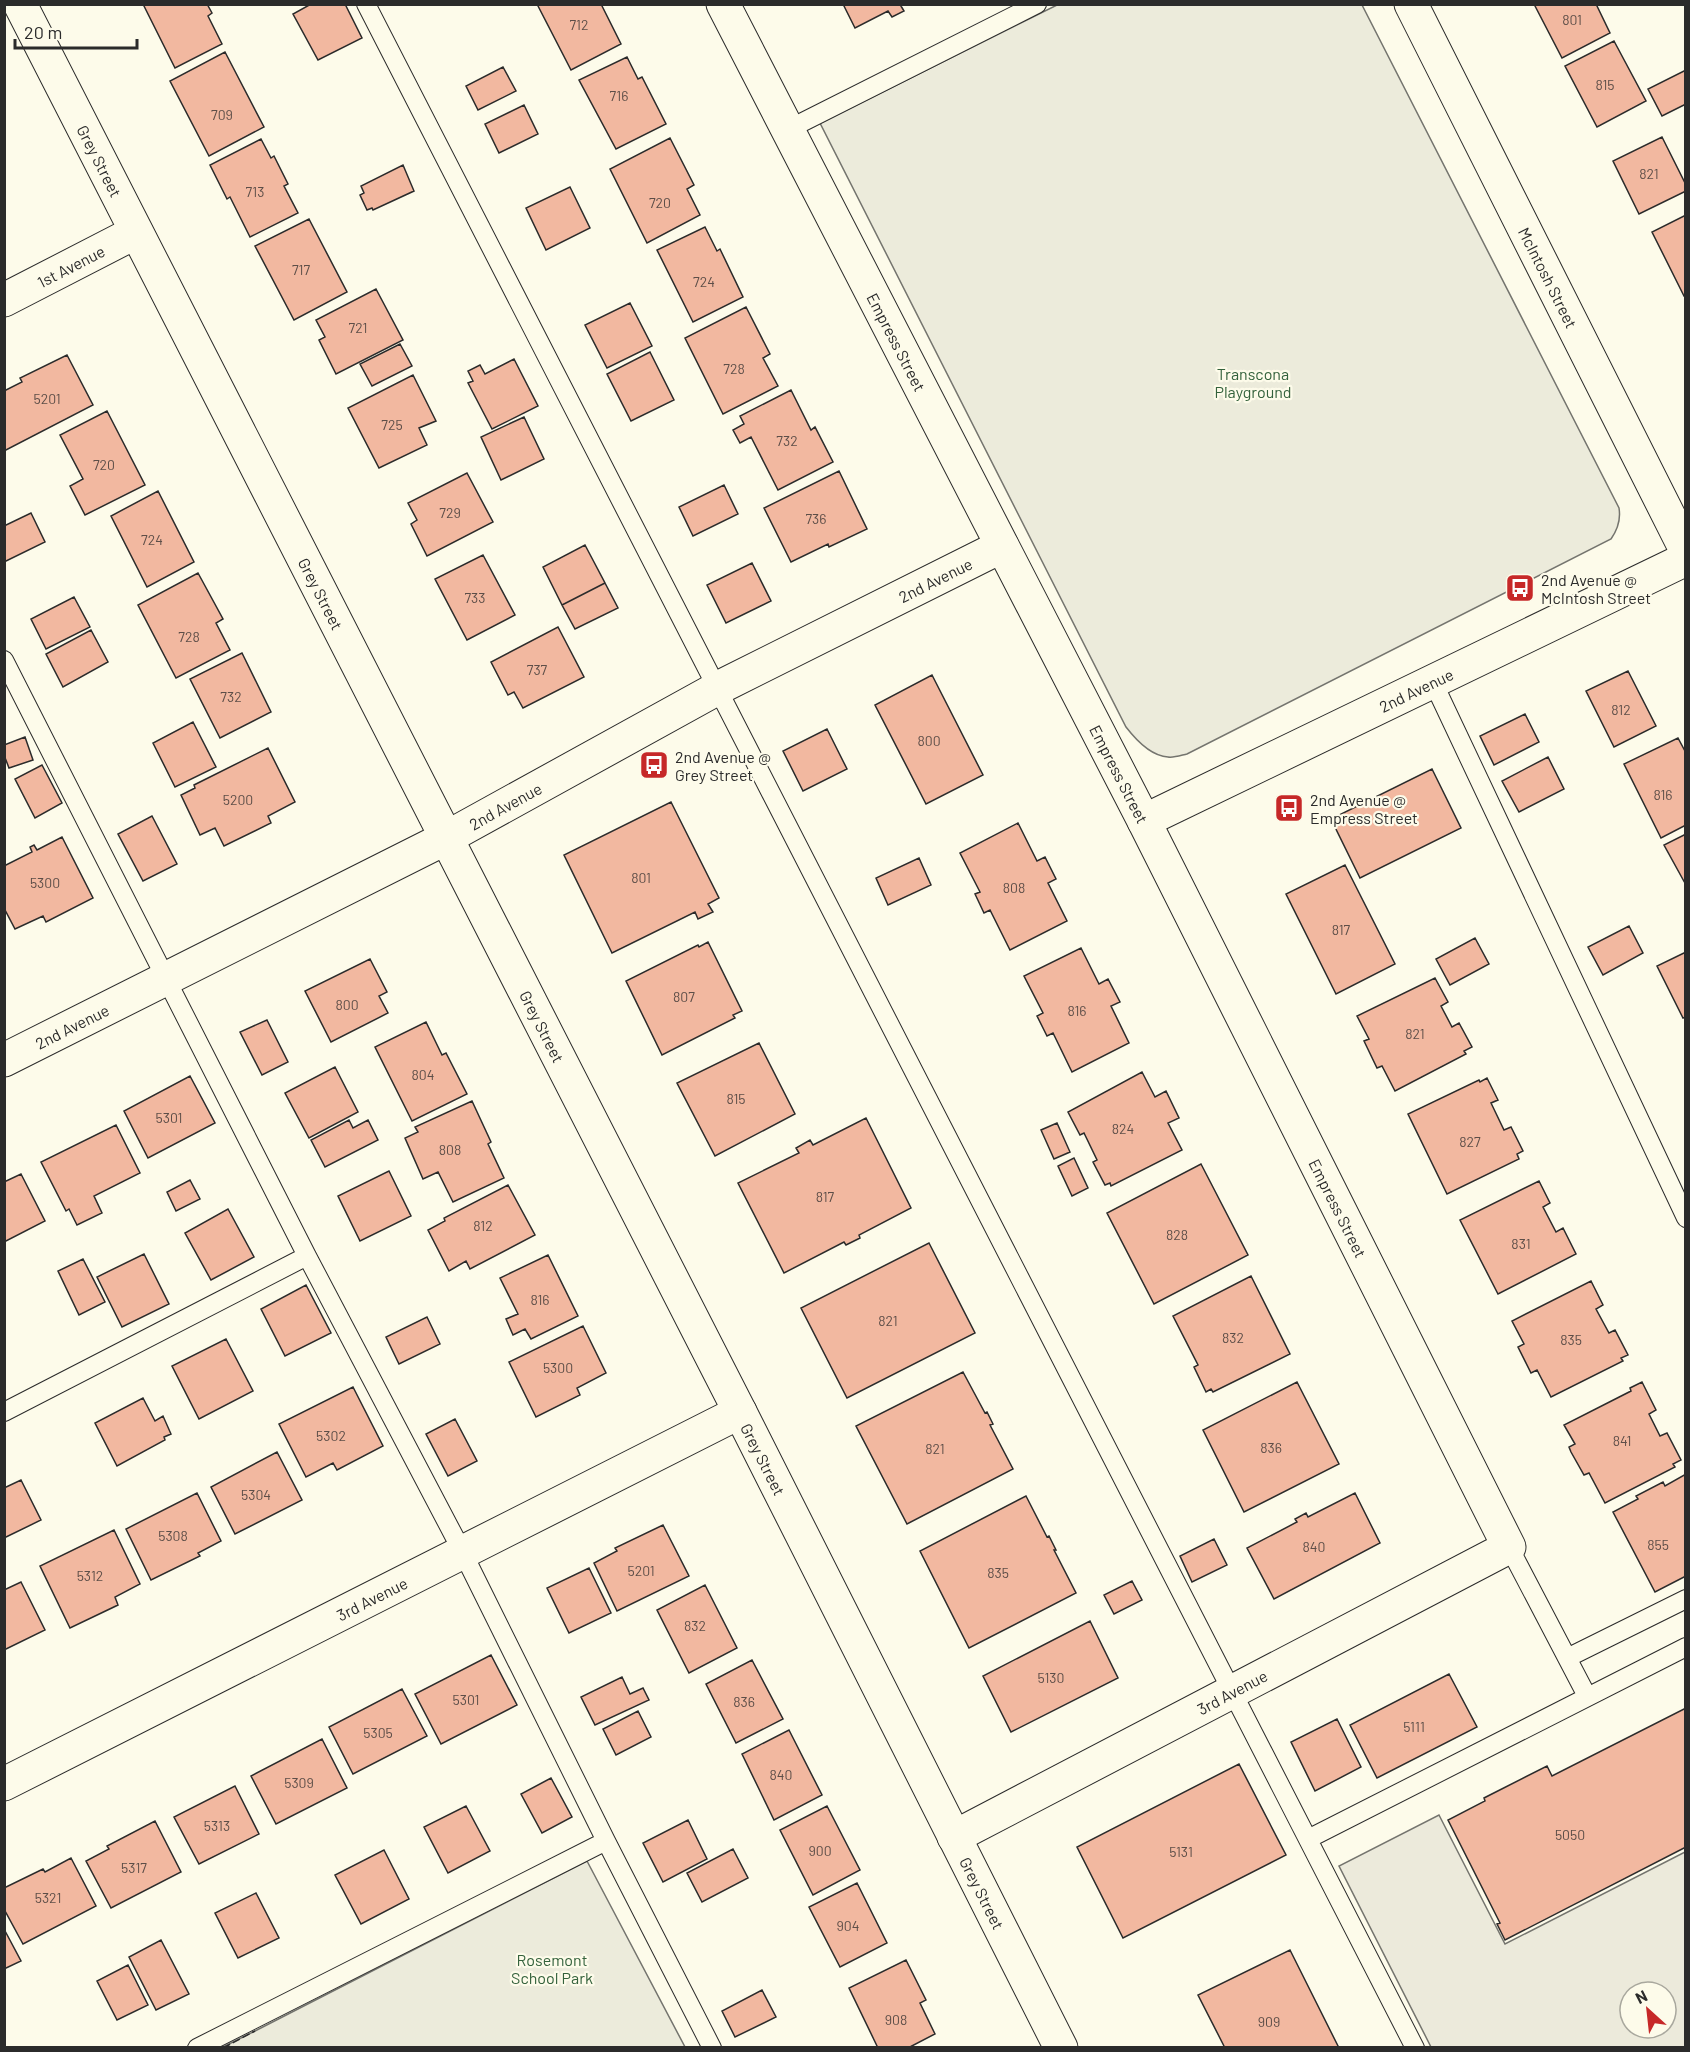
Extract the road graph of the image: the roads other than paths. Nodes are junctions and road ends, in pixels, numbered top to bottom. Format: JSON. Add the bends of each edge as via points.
{"nodes":[{"id":1,"x":20,"y":4,"type":"edge"},
{"id":2,"x":366,"y":4,"type":"edge"},
{"id":3,"x":723,"y":4,"type":"edge"},
{"id":4,"x":1036,"y":4,"type":"edge"},
{"id":5,"x":1411,"y":4,"type":"edge"},
{"id":6,"x":788,"y":130,"type":"junction"},
{"id":7,"x":136,"y":232,"type":"junction"},
{"id":8,"x":4,"y":300,"type":"edge"},
{"id":9,"x":1002,"y":546,"type":"junction"},
{"id":10,"x":1686,"y":550,"type":"edge"},
{"id":11,"x":1686,"y":559,"type":"edge"},
{"id":12,"x":7,"y":671,"type":"edge"},
{"id":13,"x":1433,"y":682,"type":"junction"},
{"id":14,"x":718,"y":688,"type":"junction"},
{"id":15,"x":1144,"y":821,"type":"junction"},
{"id":16,"x":446,"y":838,"type":"junction"},
{"id":17,"x":165,"y":979,"type":"junction"},
{"id":18,"x":4,"y":1060,"type":"edge"},
{"id":19,"x":1686,"y":1218,"type":"edge"},
{"id":20,"x":307,"y":1256,"type":"junction"},
{"id":21,"x":4,"y":1412,"type":"edge"},
{"id":22,"x":740,"y":1412,"type":"junction"},
{"id":23,"x":1509,"y":1547,"type":"junction"},
{"id":24,"x":463,"y":1552,"type":"junction"},
{"id":25,"x":1686,"y":1599,"type":"edge"},
{"id":26,"x":1686,"y":1647,"type":"edge"},
{"id":27,"x":1567,"y":1658,"type":"junction"},
{"id":28,"x":1232,"y":1692,"type":"junction"},
{"id":29,"x":1587,"y":1696,"type":"junction"},
{"id":30,"x":4,"y":1784,"type":"edge"},
{"id":31,"x":954,"y":1837,"type":"junction"},
{"id":32,"x":1308,"y":1839,"type":"junction"},
{"id":33,"x":606,"y":1841,"type":"junction"},
{"id":34,"x":197,"y":2048,"type":"edge"},
{"id":35,"x":712,"y":2048,"type":"edge"},
{"id":36,"x":1061,"y":2048,"type":"edge"},
{"id":37,"x":1415,"y":2048,"type":"edge"}],
"edges":[{"from":1,"to":7,"type":"street","name":"Grey Street"},
{"from":2,"to":14,"type":"lane"},
{"from":3,"to":6,"type":"street","name":"Empress Street"},
{"from":4,"to":6,"type":"lane"},
{"from":5,"to":10,"type":"street","name":"McIntosh Street"},
{"from":6,"to":9,"type":"street","name":"Empress Street"},
{"from":7,"to":8,"type":"street","name":"1st Avenue"},
{"from":7,"to":16,"type":"street","name":"Grey Street"},
{"from":9,"to":14,"type":"street","name":"2nd Avenue"},
{"from":9,"to":15,"type":"street","name":"Empress Street"},
{"from":11,"to":13,"type":"street","name":"2nd Avenue"},
{"from":12,"to":17,"type":"lane"},
{"from":13,"to":15,"type":"street","name":"2nd Avenue"},
{"from":13,"to":19,"type":"lane"},
{"from":14,"to":16,"type":"street","name":"2nd Avenue"},
{"from":14,"to":28,"type":"lane"},
{"from":15,"to":23,"type":"street","name":"Empress Street"},
{"from":16,"to":17,"type":"street","name":"2nd Avenue"},
{"from":16,"to":22,"type":"street","name":"Grey Street"},
{"from":17,"to":18,"type":"street","name":"2nd Avenue"},
{"from":17,"to":20,"type":"lane"},
{"from":20,"to":21,"type":"lane"},
{"from":20,"to":24,"type":"lane"},
{"from":22,"to":24,"type":"street","name":"3rd Avenue"},
{"from":22,"to":31,"type":"street","name":"Grey Street"},
{"from":23,"to":27,"type":"lane"},
{"from":23,"to":28,"type":"street","name":"3rd Avenue"},
{"from":24,"to":30,"type":"street","name":"3rd Avenue"},
{"from":24,"to":33,"type":"lane"},
{"from":25,"to":27,"type":"lane"},
{"from":26,"to":29,"type":"lane"},
{"from":27,"to":29,"type":"lane"},
{"from":28,"to":31,"type":"street","name":"3rd Avenue"},
{"from":28,"to":32,"type":"lane"},
{"from":29,"to":32,"type":"lane"},
{"from":31,"to":36,"type":"street","name":"Grey Street"},
{"from":32,"to":37,"type":"lane"},
{"from":33,"to":34,"type":"lane"},
{"from":33,"to":35,"type":"lane"}]}
